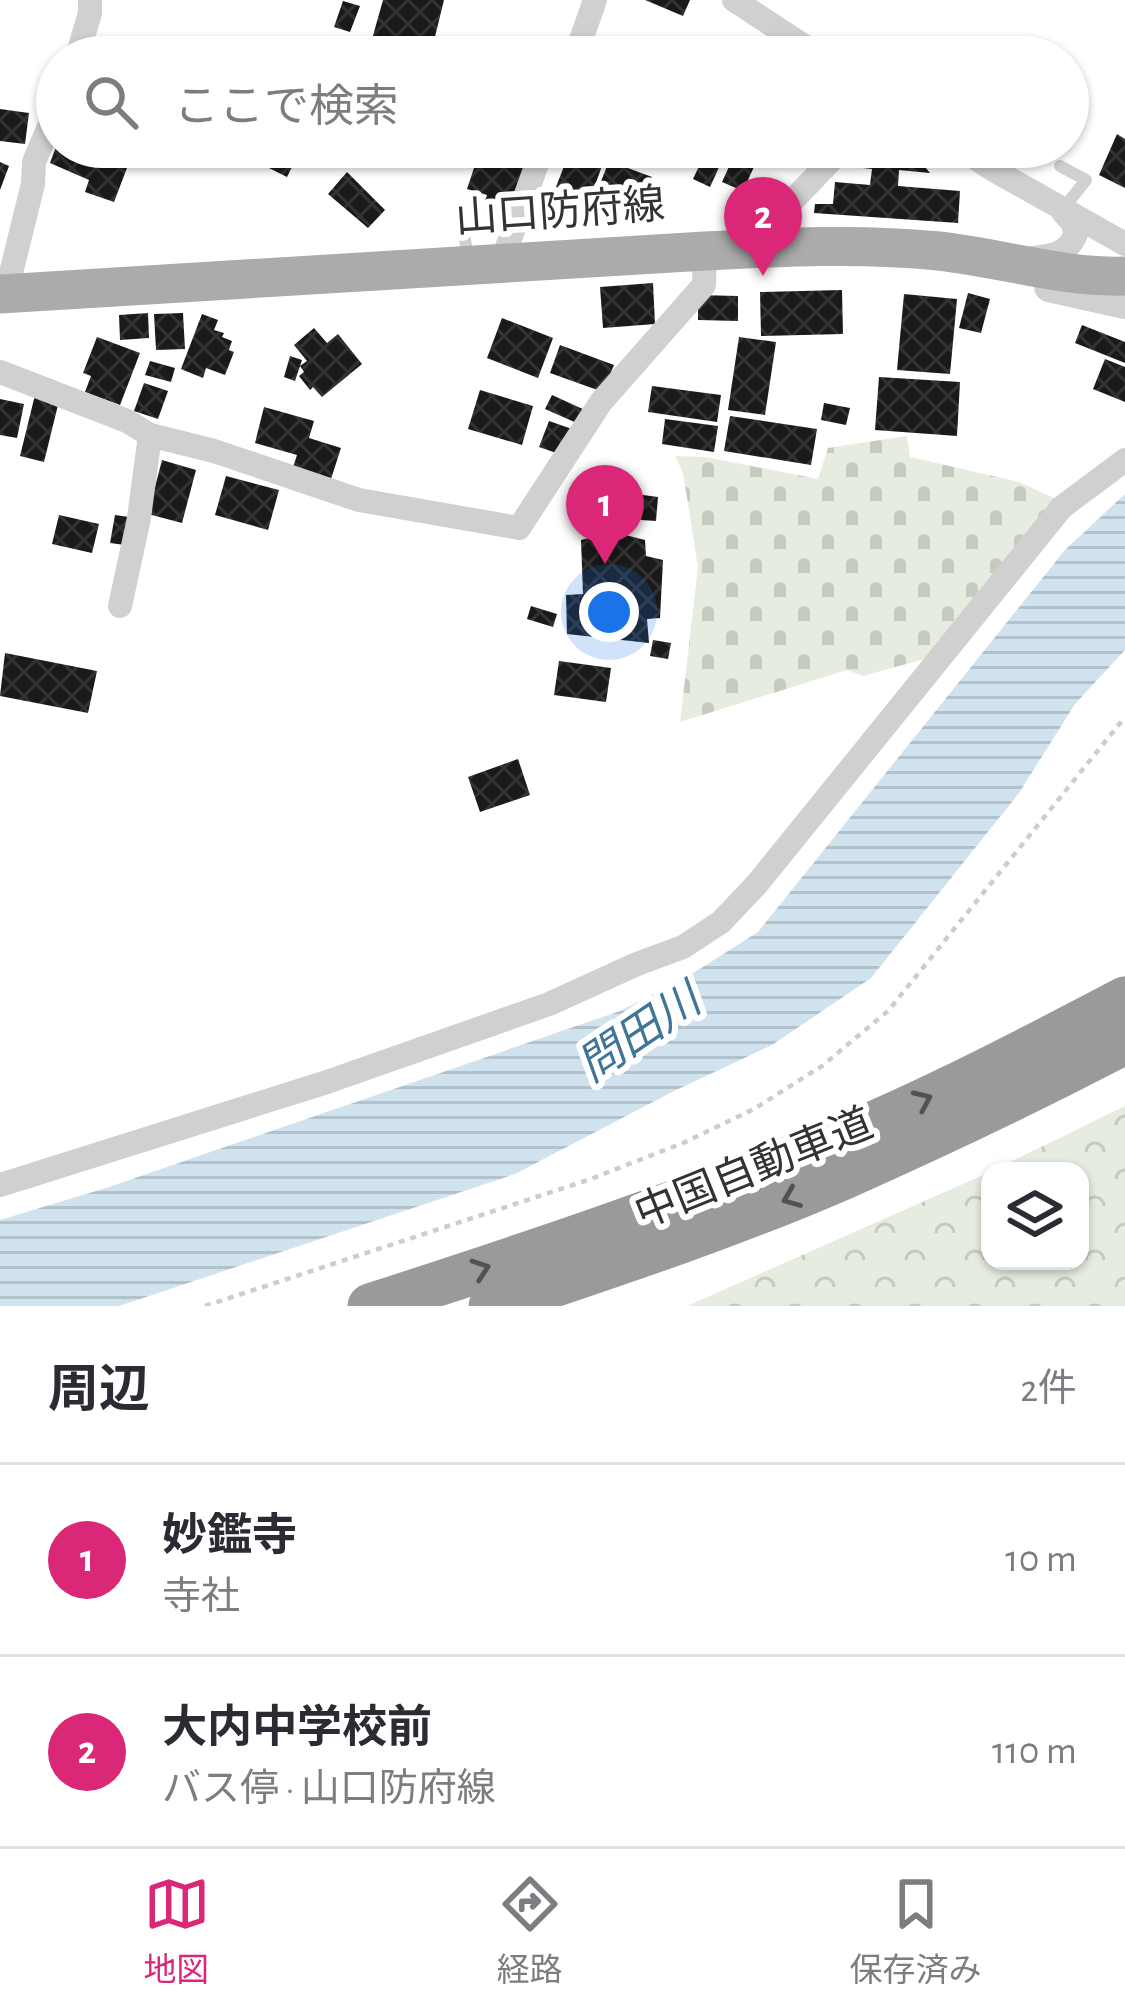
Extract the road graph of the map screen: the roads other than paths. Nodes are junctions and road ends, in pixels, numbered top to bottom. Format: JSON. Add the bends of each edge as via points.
{"nodes":[{"id":1,"x":89,"y":0,"type":"edge"},
{"id":2,"x":596,"y":0,"type":"edge"},
{"id":3,"x":734,"y":0,"type":"edge"},
{"id":4,"x":84,"y":36,"type":"edge"},
{"id":5,"x":583,"y":36,"type":"edge"},
{"id":6,"x":789,"y":36,"type":"edge"},
{"id":7,"x":36,"y":157,"type":"edge"},
{"id":8,"x":533,"y":168,"type":"edge"},
{"id":9,"x":824,"y":168,"type":"edge"},
{"id":10,"x":1064,"y":168,"type":"edge"},
{"id":11,"x":992,"y":169,"type":"edge"},
{"id":12,"x":1062,"y":210,"type":"junction"},
{"id":13,"x":463,"y":226,"type":"dead end"},
{"id":14,"x":1125,"y":244,"type":"edge"},
{"id":15,"x":746,"y":249,"type":"junction"},
{"id":16,"x":705,"y":251,"type":"junction"},
{"id":17,"x":938,"y":251,"type":"junction"},
{"id":18,"x":1011,"y":262,"type":"junction"},
{"id":19,"x":485,"y":265,"type":"junction"},
{"id":20,"x":1125,"y":276,"type":"edge"},
{"id":21,"x":2,"y":300,"type":"edge"},
{"id":22,"x":1125,"y":304,"type":"edge"},
{"id":23,"x":0,"y":372,"type":"edge"},
{"id":24,"x":150,"y":435,"type":"junction"},
{"id":25,"x":1125,"y":460,"type":"edge"},
{"id":26,"x":120,"y":606,"type":"dead end"},
{"id":27,"x":1125,"y":999,"type":"edge"},
{"id":28,"x":1125,"y":1042,"type":"edge"},
{"id":29,"x":0,"y":1185,"type":"edge"},
{"id":30,"x":370,"y":1306,"type":"edge"},
{"id":31,"x":491,"y":1306,"type":"edge"}],
"edges":[{"from":1,"to":4,"type":"street"},
{"from":2,"to":5,"type":"street"},
{"from":3,"to":6,"type":"street"},
{"from":7,"to":21,"type":"street"},
{"from":8,"to":19,"type":"street"},
{"from":9,"to":15,"type":"street"},
{"from":10,"to":12,"type":"lane","via":[[1086,179]]},
{"from":11,"to":12,"type":"street"},
{"from":12,"to":14,"type":"street"},
{"from":12,"to":18,"type":"street","via":[[1076,234],[1071,246]]},
{"from":13,"to":19,"type":"lane"},
{"from":15,"to":16,"type":"main road","name":"山口防府線"},
{"from":15,"to":17,"type":"main road","name":"山口防府線"},
{"from":16,"to":19,"type":"main road","name":"山口防府線"},
{"from":16,"to":24,"type":"street","via":[[704,285],[601,402],[519,528],[359,500]]},
{"from":17,"to":18,"type":"main road","name":"山口防府線"},
{"from":17,"to":22,"type":"street"},
{"from":18,"to":20,"type":"main road","name":"山口防府線"},
{"from":19,"to":21,"type":"main road","name":"山口防府線"},
{"from":23,"to":24,"type":"street"},
{"from":24,"to":26,"type":"street"},
{"from":25,"to":29,"type":"street","via":[[1062,507],[758,884],[683,947],[488,1027]]},
{"from":30,"to":27,"type":"highway","name":"中国自動車道","one_way":true,"via":[[830,1143]]},
{"from":28,"to":31,"type":"highway","name":"中国自動車道","one_way":true,"via":[[841,1178]]}]}
